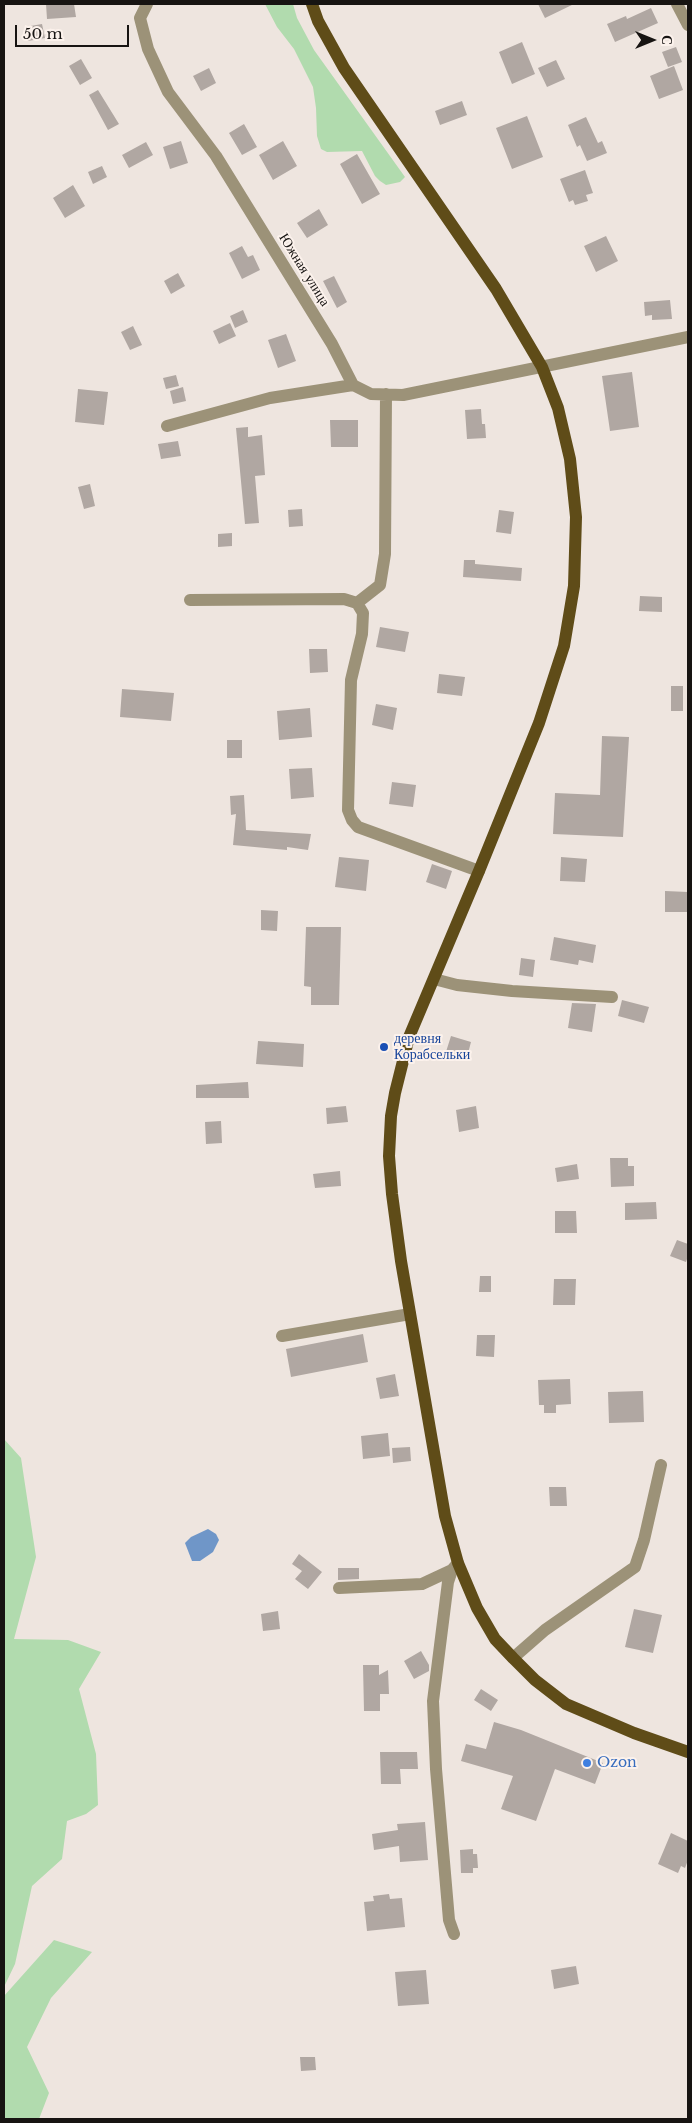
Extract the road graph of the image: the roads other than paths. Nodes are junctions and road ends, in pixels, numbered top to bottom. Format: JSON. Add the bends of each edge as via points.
{"nodes":[{"id":1,"x":147,"y":4,"type":"edge"},
{"id":2,"x":312,"y":4,"type":"edge"},
{"id":3,"x":676,"y":4,"type":"edge"},
{"id":4,"x":688,"y":25,"type":"edge"},
{"id":5,"x":688,"y":337,"type":"edge"},
{"id":6,"x":542,"y":367,"type":"junction"},
{"id":7,"x":353,"y":385,"type":"junction"},
{"id":8,"x":386,"y":394,"type":"junction"},
{"id":9,"x":167,"y":426,"type":"dead end"},
{"id":10,"x":190,"y":600,"type":"dead end"},
{"id":11,"x":357,"y":603,"type":"junction"},
{"id":12,"x":479,"y":872,"type":"junction"},
{"id":13,"x":434,"y":979,"type":"junction"},
{"id":14,"x":612,"y":997,"type":"dead end"},
{"id":15,"x":410,"y":1314,"type":"junction"},
{"id":16,"x":282,"y":1336,"type":"dead end"},
{"id":17,"x":661,"y":1465,"type":"dead end"},
{"id":18,"x":455,"y":1567,"type":"junction"},
{"id":19,"x":339,"y":1588,"type":"dead end"},
{"id":20,"x":513,"y":1658,"type":"junction"},
{"id":21,"x":688,"y":1752,"type":"edge"},
{"id":22,"x":454,"y":1934,"type":"dead end"}],
"edges":[{"from":1,"to":7,"type":"street","name":"Южная улица","via":[[140,18],[148,49],[168,92],[216,156],[332,344]]},
{"from":2,"to":6,"type":"main road","via":[[344,68],[496,289]]},
{"from":3,"to":4,"type":"street"},
{"from":5,"to":6,"type":"street"},
{"from":6,"to":8,"type":"street","via":[[403,395]]},
{"from":6,"to":12,"type":"main road","via":[[558,408],[570,459],[576,516],[574,586],[564,646],[539,723]]},
{"from":7,"to":8,"type":"street","via":[[371,394]]},
{"from":7,"to":9,"type":"street","via":[[270,398]]},
{"from":8,"to":11,"type":"street","via":[[385,554],[380,585]]},
{"from":10,"to":11,"type":"street","via":[[344,599]]},
{"from":11,"to":12,"type":"street","via":[[363,613],[362,634],[351,680],[348,810],[352,820],[358,827]]},
{"from":12,"to":13,"type":"main road"},
{"from":13,"to":14,"type":"street","via":[[512,992]]},
{"from":13,"to":15,"type":"main road","via":[[409,1037],[391,1116],[389,1156],[392,1194]]},
{"from":15,"to":16,"type":"street"},
{"from":15,"to":18,"type":"main road"},
{"from":17,"to":20,"type":"street","via":[[635,1567],[546,1630]]},
{"from":18,"to":19,"type":"street","via":[[422,1584]]},
{"from":18,"to":20,"type":"main road","via":[[495,1639]]},
{"from":18,"to":22,"type":"street","via":[[448,1582],[432,1701],[449,1920]]},
{"from":20,"to":21,"type":"main road","via":[[566,1704]]}]}
